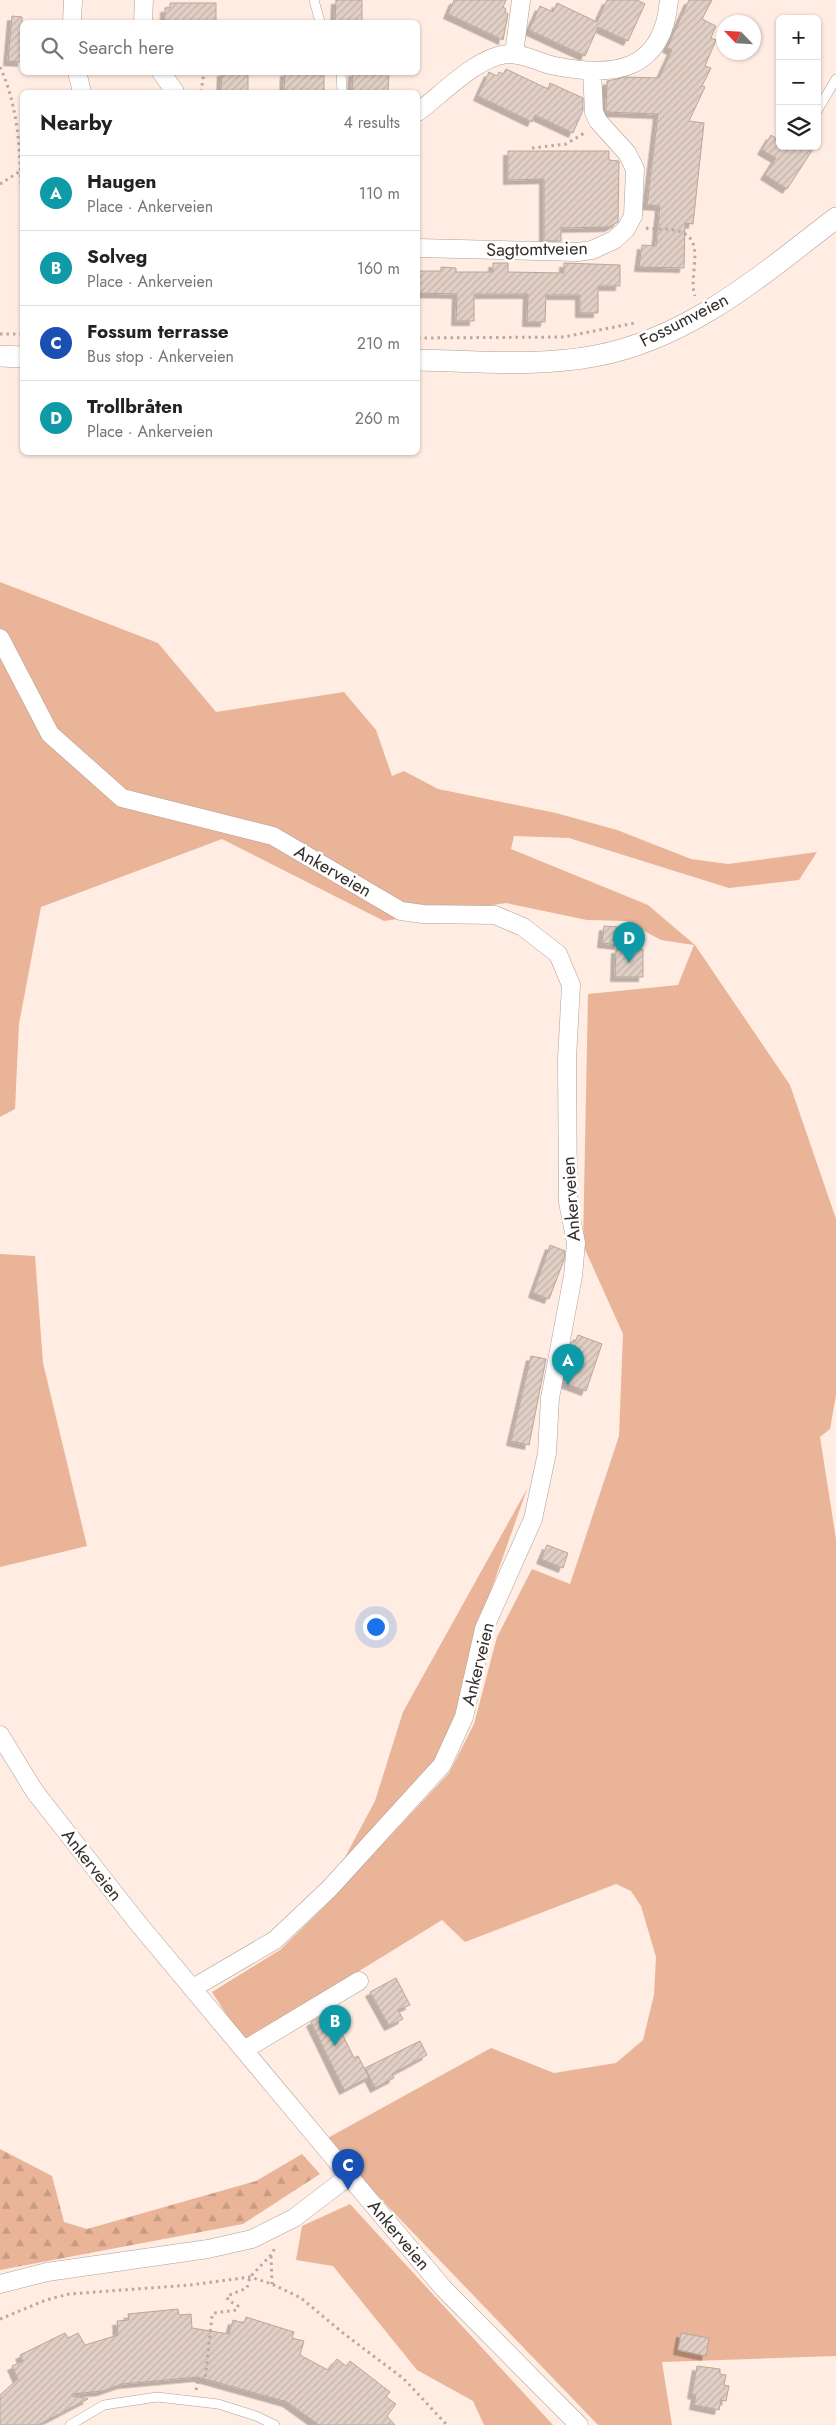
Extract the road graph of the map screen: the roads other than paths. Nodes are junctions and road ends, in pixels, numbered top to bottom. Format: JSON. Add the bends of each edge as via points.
{"nodes":[{"id":1,"x":73,"y":0,"type":"edge"},
{"id":2,"x":144,"y":0,"type":"edge"},
{"id":3,"x":314,"y":0,"type":"edge"},
{"id":4,"x":521,"y":0,"type":"edge"},
{"id":5,"x":669,"y":0,"type":"edge"},
{"id":6,"x":72,"y":20,"type":"edge"},
{"id":7,"x":143,"y":20,"type":"edge"},
{"id":8,"x":319,"y":20,"type":"edge"},
{"id":9,"x":514,"y":54,"type":"junction"},
{"id":10,"x":592,"y":71,"type":"junction"},
{"id":11,"x":78,"y":75,"type":"edge"},
{"id":12,"x":163,"y":75,"type":"edge"},
{"id":13,"x":341,"y":75,"type":"edge"},
{"id":14,"x":836,"y":79,"type":"edge"},
{"id":15,"x":82,"y":90,"type":"edge"},
{"id":16,"x":174,"y":90,"type":"edge"},
{"id":17,"x":342,"y":90,"type":"edge"},
{"id":18,"x":821,"y":105,"type":"edge"},
{"id":19,"x":420,"y":111,"type":"edge"},
{"id":20,"x":836,"y":218,"type":"edge"},
{"id":21,"x":420,"y":248,"type":"edge"},
{"id":22,"x":0,"y":356,"type":"edge"},
{"id":23,"x":20,"y":357,"type":"edge"},
{"id":24,"x":420,"y":360,"type":"edge"},
{"id":25,"x":0,"y":638,"type":"edge"},
{"id":26,"x":0,"y":1735,"type":"edge"},
{"id":27,"x":5,"y":1756,"type":"edge"},
{"id":28,"x":359,"y":1981,"type":"dead end"},
{"id":29,"x":194,"y":1988,"type":"junction"},
{"id":30,"x":244,"y":2050,"type":"junction"},
{"id":31,"x":349,"y":2176,"type":"junction"},
{"id":32,"x":0,"y":2284,"type":"edge"},
{"id":33,"x":70,"y":2425,"type":"edge"},
{"id":34,"x":275,"y":2425,"type":"edge"},
{"id":35,"x":579,"y":2425,"type":"edge"}],
"edges":[{"from":1,"to":6,"type":"street"},
{"from":2,"to":7,"type":"street"},
{"from":3,"to":8,"type":"lane"},
{"from":4,"to":9,"type":"street"},
{"from":5,"to":10,"type":"street","via":[[668,15],[648,56],[632,66]]},
{"from":9,"to":10,"type":"street","via":[[555,66]]},
{"from":9,"to":19,"type":"street","via":[[485,62]]},
{"from":10,"to":21,"type":"street","name":"Sagtomtveien","via":[[594,112],[598,121],[627,152],[635,169],[633,216],[621,235],[592,250],[578,252]]},
{"from":11,"to":15,"type":"street"},
{"from":12,"to":16,"type":"street"},
{"from":13,"to":17,"type":"lane"},
{"from":14,"to":18,"type":"lane"},
{"from":20,"to":24,"type":"street","name":"Fossumveien","via":[[727,300],[664,335],[630,348],[568,360]]},
{"from":22,"to":23,"type":"street"},
{"from":25,"to":29,"type":"street","name":"Ankerveien","via":[[50,734],[122,798],[273,836],[402,911],[494,915],[524,927],[558,954],[571,985],[567,1060],[568,1202],[576,1243],[573,1276],[550,1398],[547,1453],[533,1519],[484,1629],[464,1717],[442,1765],[329,1890],[275,1940]]},
{"from":26,"to":27,"type":"street","name":"Ankerveien"},
{"from":27,"to":29,"type":"street","name":"Ankerveien","via":[[137,1922]]},
{"from":28,"to":30,"type":"street"},
{"from":29,"to":30,"type":"street","name":"Ankerveien"},
{"from":30,"to":31,"type":"street","name":"Ankerveien"},
{"from":31,"to":32,"type":"street","via":[[294,2218],[252,2238],[208,2249],[47,2272]]},
{"from":31,"to":35,"type":"street","name":"Ankerveien","via":[[444,2289]]},
{"from":33,"to":34,"type":"lane","via":[[104,2405],[157,2397],[218,2404]]}]}
